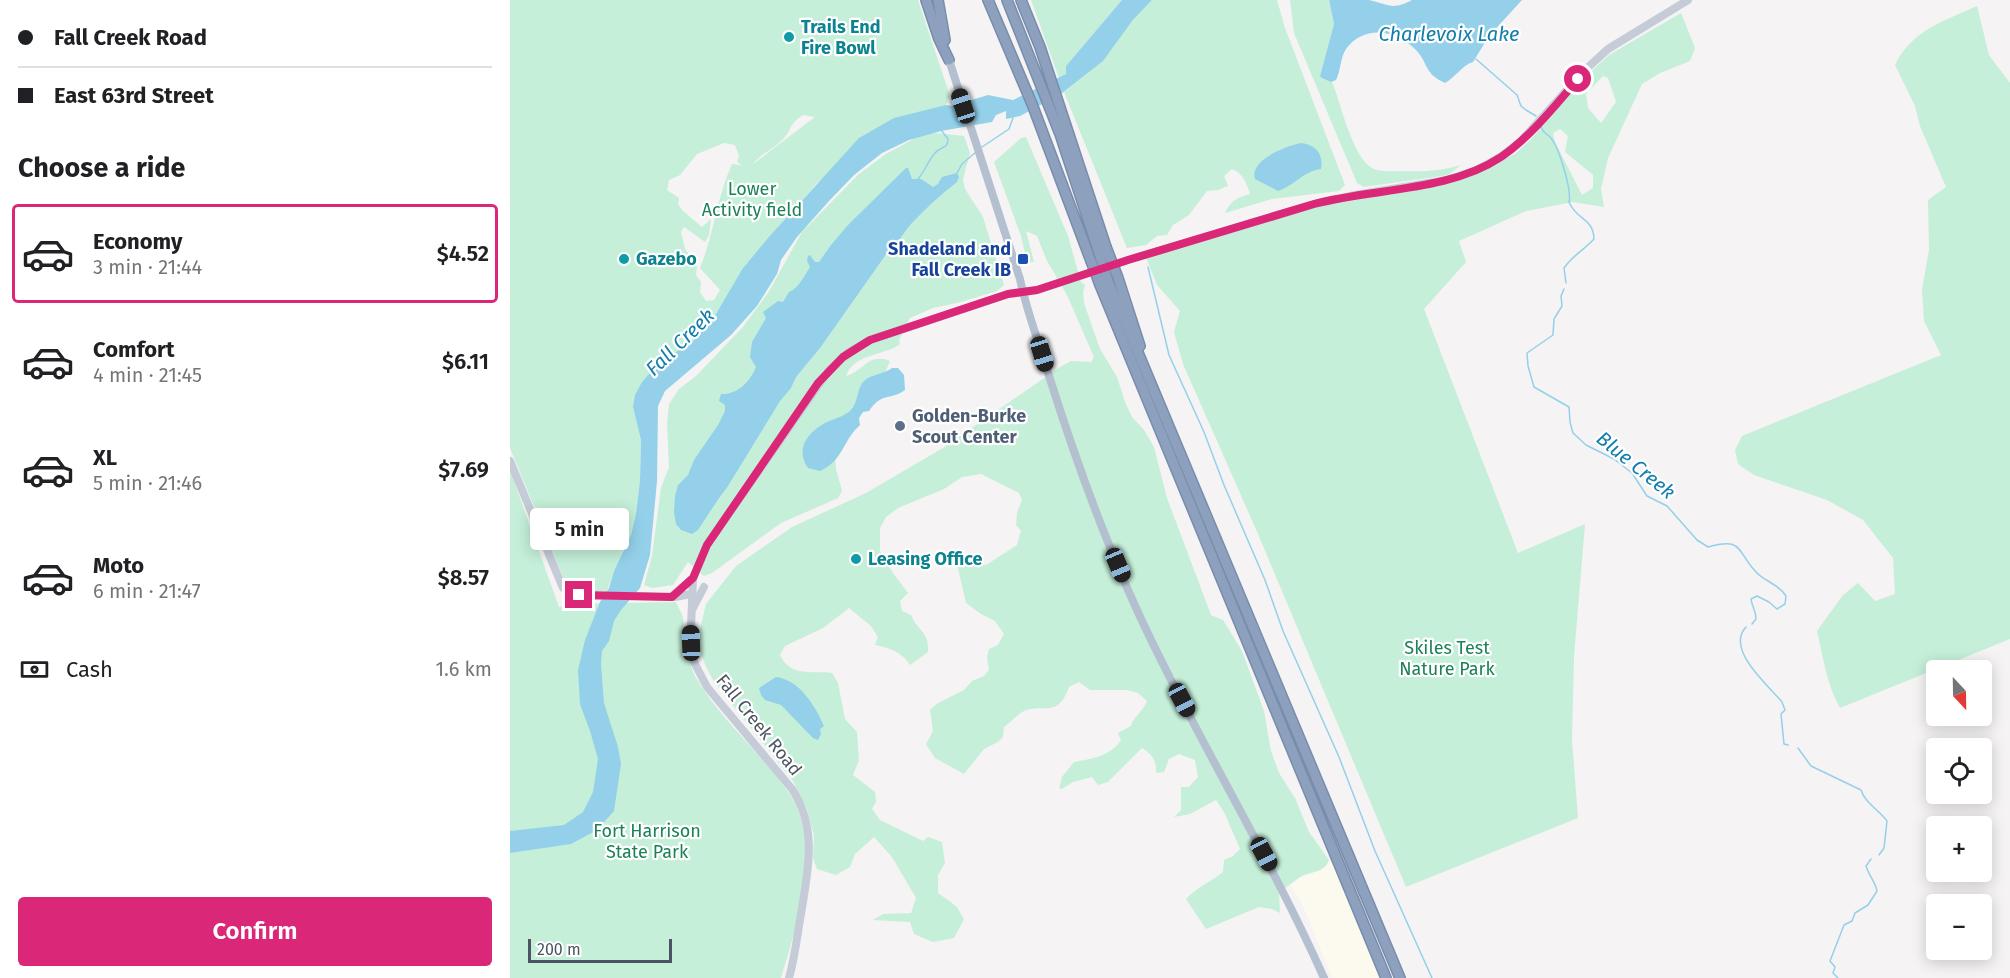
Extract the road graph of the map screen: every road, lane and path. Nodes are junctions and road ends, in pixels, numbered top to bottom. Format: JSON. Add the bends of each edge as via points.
{"nodes":[{"id":1,"x":926,"y":0,"type":"edge"},
{"id":2,"x":938,"y":0,"type":"edge"},
{"id":3,"x":988,"y":0,"type":"edge"},
{"id":4,"x":1007,"y":0,"type":"edge"},
{"id":5,"x":1022,"y":0,"type":"edge"},
{"id":6,"x":1688,"y":0,"type":"edge"},
{"id":7,"x":949,"y":60,"type":"junction"},
{"id":8,"x":1064,"y":133,"type":"junction"},
{"id":9,"x":1102,"y":249,"type":"junction"},
{"id":10,"x":1109,"y":281,"type":"junction"},
{"id":11,"x":1023,"y":292,"type":"junction"},
{"id":12,"x":510,"y":461,"type":"edge"},
{"id":13,"x":693,"y":578,"type":"junction"},
{"id":14,"x":704,"y":587,"type":"dead end"},
{"id":15,"x":691,"y":594,"type":"junction"},
{"id":16,"x":673,"y":597,"type":"junction"},
{"id":17,"x":691,"y":612,"type":"junction"},
{"id":18,"x":789,"y":978,"type":"edge"},
{"id":19,"x":1324,"y":978,"type":"edge"},
{"id":20,"x":1386,"y":978,"type":"edge"},
{"id":21,"x":1400,"y":978,"type":"edge"}],
"edges":[{"from":1,"to":7,"type":"highway"},
{"from":2,"to":7,"type":"highway"},
{"from":3,"to":10,"type":"highway","bridge":true,"via":[[1048,142],[1091,261]]},
{"from":4,"to":8,"type":"highway"},
{"from":5,"to":8,"type":"highway","via":[[1040,47]]},
{"from":6,"to":11,"type":"main road","name":"Fall Creek Road","via":[[1608,49],[1521,141],[1477,170],[1447,180],[1333,199]]},
{"from":7,"to":11,"type":"main road"},
{"from":8,"to":9,"type":"highway"},
{"from":8,"to":9,"type":"highway","via":[[1078,160]]},
{"from":9,"to":10,"type":"highway","bridge":true},
{"from":10,"to":20,"type":"highway"},
{"from":10,"to":21,"type":"highway"},
{"from":11,"to":13,"type":"main road","name":"Fall Creek Road","via":[[870,340],[839,360],[812,392],[707,545]]},
{"from":11,"to":19,"type":"main road","via":[[1079,471],[1136,608],[1274,872]]},
{"from":12,"to":16,"type":"main road","via":[[563,588],[581,595]]},
{"from":13,"to":15,"type":"main road","name":"Fall Creek Road"},
{"from":13,"to":16,"type":"main road"},
{"from":14,"to":17,"type":"main road"},
{"from":15,"to":16,"type":"main road"},
{"from":15,"to":17,"type":"main road","name":"Fall Creek Road"},
{"from":16,"to":17,"type":"main road"},
{"from":17,"to":18,"type":"main road","name":"Fall Creek Road","via":[[691,646],[702,679],[792,789],[807,824],[810,857]]}]}
